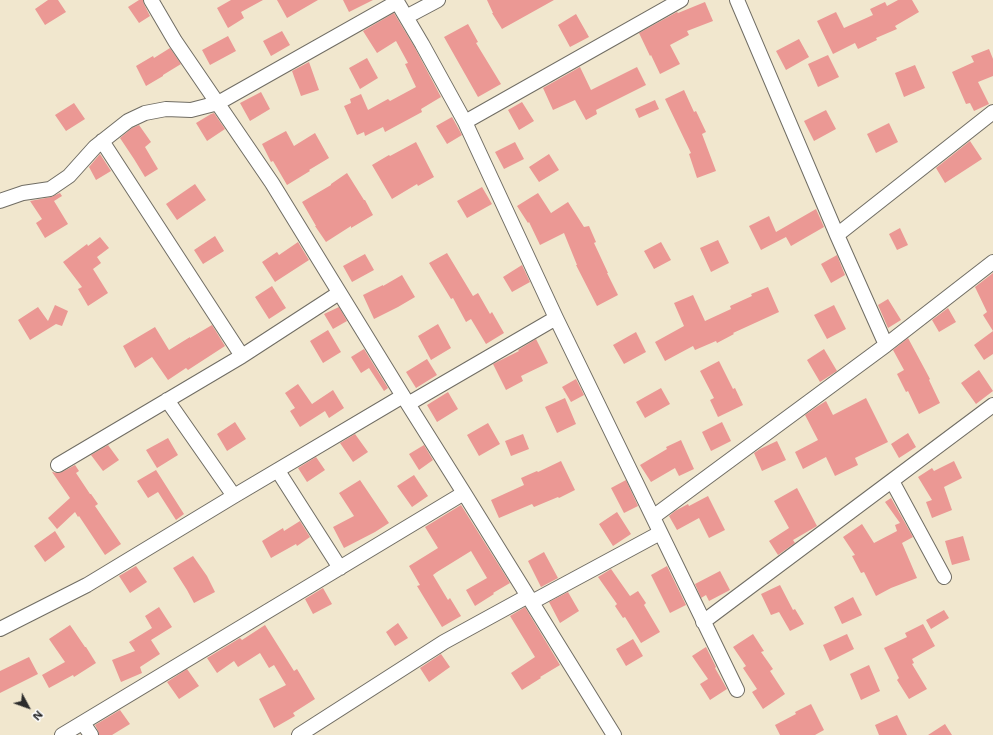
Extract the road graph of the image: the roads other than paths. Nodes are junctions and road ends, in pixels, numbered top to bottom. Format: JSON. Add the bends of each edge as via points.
{"nodes":[{"id":1,"x":151,"y":0,"type":"edge"},
{"id":2,"x":438,"y":0,"type":"edge"},
{"id":3,"x":681,"y":0,"type":"edge"},
{"id":4,"x":737,"y":0,"type":"edge"},
{"id":5,"x":396,"y":1,"type":"edge"},
{"id":6,"x":406,"y":17,"type":"junction"},
{"id":7,"x":218,"y":103,"type":"junction"},
{"id":8,"x":993,"y":112,"type":"edge"},
{"id":9,"x":465,"y":122,"type":"junction"},
{"id":10,"x":102,"y":141,"type":"junction"},
{"id":11,"x":0,"y":201,"type":"edge"},
{"id":12,"x":837,"y":235,"type":"junction"},
{"id":13,"x":993,"y":262,"type":"edge"},
{"id":14,"x":339,"y":293,"type":"junction"},
{"id":15,"x":556,"y":318,"type":"junction"},
{"id":16,"x":886,"y":345,"type":"junction"},
{"id":17,"x":242,"y":356,"type":"junction"},
{"id":18,"x":167,"y":400,"type":"junction"},
{"id":19,"x":405,"y":400,"type":"junction"},
{"id":20,"x":993,"y":405,"type":"edge"},
{"id":21,"x":58,"y":465,"type":"dead end"},
{"id":22,"x":278,"y":471,"type":"junction"},
{"id":23,"x":892,"y":481,"type":"junction"},
{"id":24,"x":464,"y":493,"type":"junction"},
{"id":25,"x":234,"y":496,"type":"junction"},
{"id":26,"x":653,"y":517,"type":"junction"},
{"id":27,"x":660,"y":533,"type":"junction"},
{"id":28,"x":340,"y":568,"type":"junction"},
{"id":29,"x":944,"y":577,"type":"dead end"},
{"id":30,"x":530,"y":599,"type":"junction"},
{"id":31,"x":704,"y":622,"type":"junction"},
{"id":32,"x":0,"y":629,"type":"edge"},
{"id":33,"x":737,"y":690,"type":"dead end"},
{"id":34,"x":83,"y":723,"type":"junction"},
{"id":35,"x":62,"y":735,"type":"edge"},
{"id":36,"x":91,"y":735,"type":"edge"},
{"id":37,"x":299,"y":735,"type":"edge"},
{"id":38,"x":614,"y":735,"type":"edge"}],
"edges":[{"from":1,"to":7,"type":"street","via":[[175,41]]},
{"from":2,"to":6,"type":"street"},
{"from":3,"to":9,"type":"street"},
{"from":4,"to":12,"type":"street"},
{"from":5,"to":6,"type":"street"},
{"from":5,"to":7,"type":"street"},
{"from":6,"to":9,"type":"street"},
{"from":7,"to":10,"type":"street","via":[[191,110],[166,109],[145,113],[128,120]]},
{"from":7,"to":14,"type":"street","via":[[272,183]]},
{"from":8,"to":12,"type":"street"},
{"from":9,"to":15,"type":"street"},
{"from":10,"to":11,"type":"street","via":[[69,176],[50,189],[23,193]]},
{"from":10,"to":17,"type":"street"},
{"from":12,"to":16,"type":"street"},
{"from":13,"to":16,"type":"street"},
{"from":14,"to":17,"type":"street"},
{"from":14,"to":19,"type":"street"},
{"from":15,"to":19,"type":"street"},
{"from":15,"to":26,"type":"street"},
{"from":16,"to":26,"type":"street"},
{"from":17,"to":18,"type":"street"},
{"from":18,"to":21,"type":"street"},
{"from":18,"to":25,"type":"street"},
{"from":19,"to":22,"type":"street"},
{"from":19,"to":24,"type":"street"},
{"from":20,"to":23,"type":"street"},
{"from":22,"to":25,"type":"street"},
{"from":22,"to":28,"type":"street"},
{"from":23,"to":29,"type":"street"},
{"from":23,"to":31,"type":"street"},
{"from":24,"to":28,"type":"street"},
{"from":24,"to":30,"type":"street"},
{"from":25,"to":32,"type":"street","via":[[87,585]]},
{"from":26,"to":27,"type":"street"},
{"from":27,"to":30,"type":"street"},
{"from":27,"to":31,"type":"street"},
{"from":28,"to":34,"type":"street"},
{"from":30,"to":37,"type":"street","via":[[444,642]]},
{"from":30,"to":38,"type":"street"},
{"from":31,"to":33,"type":"street"},
{"from":34,"to":35,"type":"street"},
{"from":34,"to":36,"type":"street"}]}
